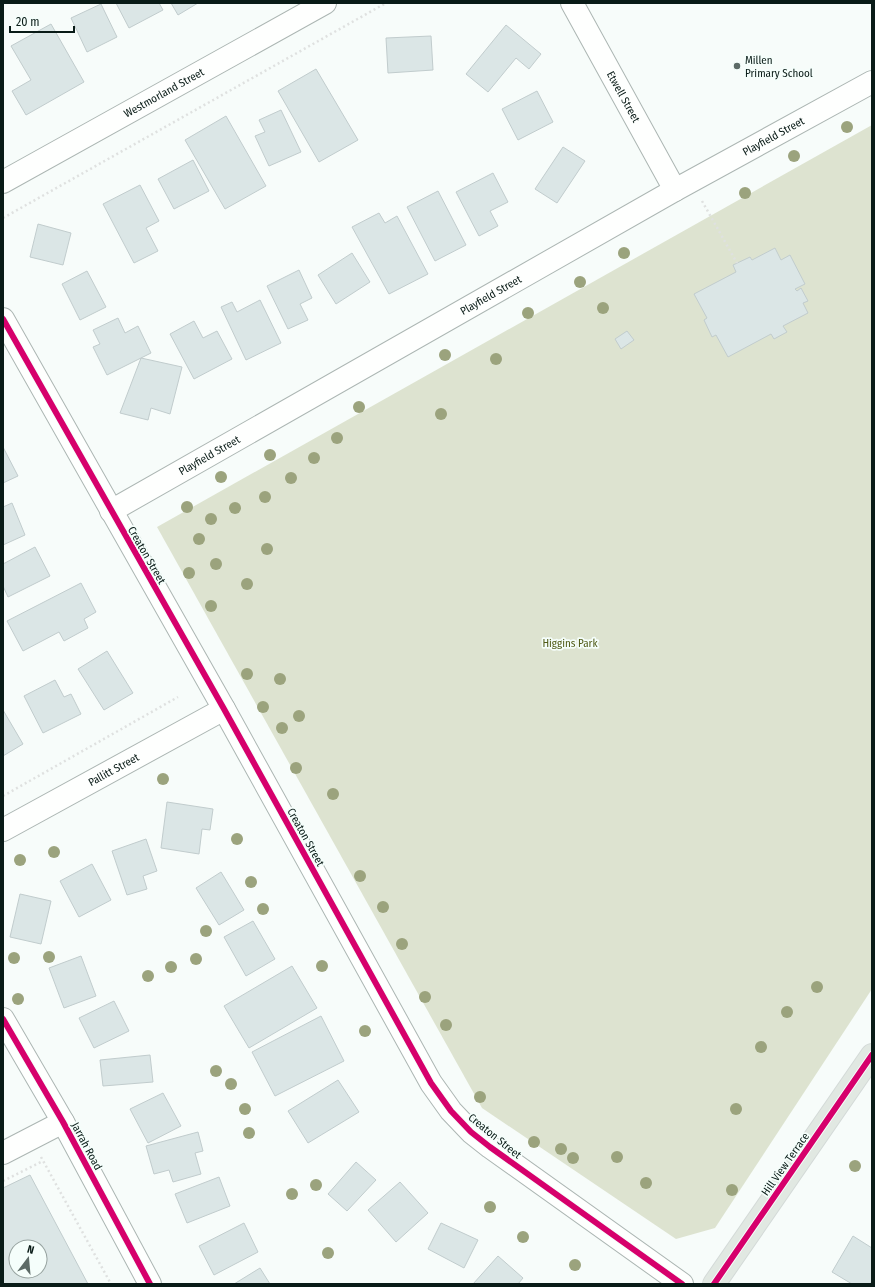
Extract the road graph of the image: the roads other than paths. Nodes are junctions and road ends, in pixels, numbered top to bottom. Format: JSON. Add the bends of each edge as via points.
{"nodes":[{"id":1,"x":326,"y":3,"type":"edge"},
{"id":2,"x":572,"y":3,"type":"edge"},
{"id":3,"x":872,"y":82,"type":"edge"},
{"id":4,"x":3,"y":182,"type":"edge"},
{"id":5,"x":675,"y":190,"type":"junction"},
{"id":6,"x":3,"y":319,"type":"edge"},
{"id":7,"x":111,"y":511,"type":"junction"},
{"id":8,"x":224,"y":709,"type":"junction"},
{"id":9,"x":3,"y":830,"type":"edge"},
{"id":10,"x":3,"y":1019,"type":"edge"},
{"id":11,"x":870,"y":1062,"type":"edge"},
{"id":12,"x":63,"y":1122,"type":"junction"},
{"id":13,"x":3,"y":1153,"type":"edge"},
{"id":14,"x":150,"y":1284,"type":"edge"},
{"id":15,"x":682,"y":1284,"type":"edge"},
{"id":16,"x":714,"y":1284,"type":"edge"}],
"edges":[{"from":1,"to":4,"type":"street","name":"Westmorland Street"},
{"from":2,"to":5,"type":"street","name":"Etwell Street"},
{"from":3,"to":5,"type":"street","name":"Playfield Street"},
{"from":5,"to":7,"type":"street","name":"Playfield Street"},
{"from":6,"to":7,"type":"street","name":"Creaton Street"},
{"from":7,"to":8,"type":"street","name":"Creaton Street"},
{"from":8,"to":9,"type":"street","name":"Pallitt Street"},
{"from":8,"to":15,"type":"street","name":"Creaton Street","via":[[431,1083],[451,1111],[490,1147]]},
{"from":10,"to":12,"type":"street","name":"Jarrah Road"},
{"from":11,"to":16,"type":"main road","name":"Hill View Terrace"},
{"from":12,"to":13,"type":"street"},
{"from":12,"to":14,"type":"street","name":"Jarrah Road"}]}
